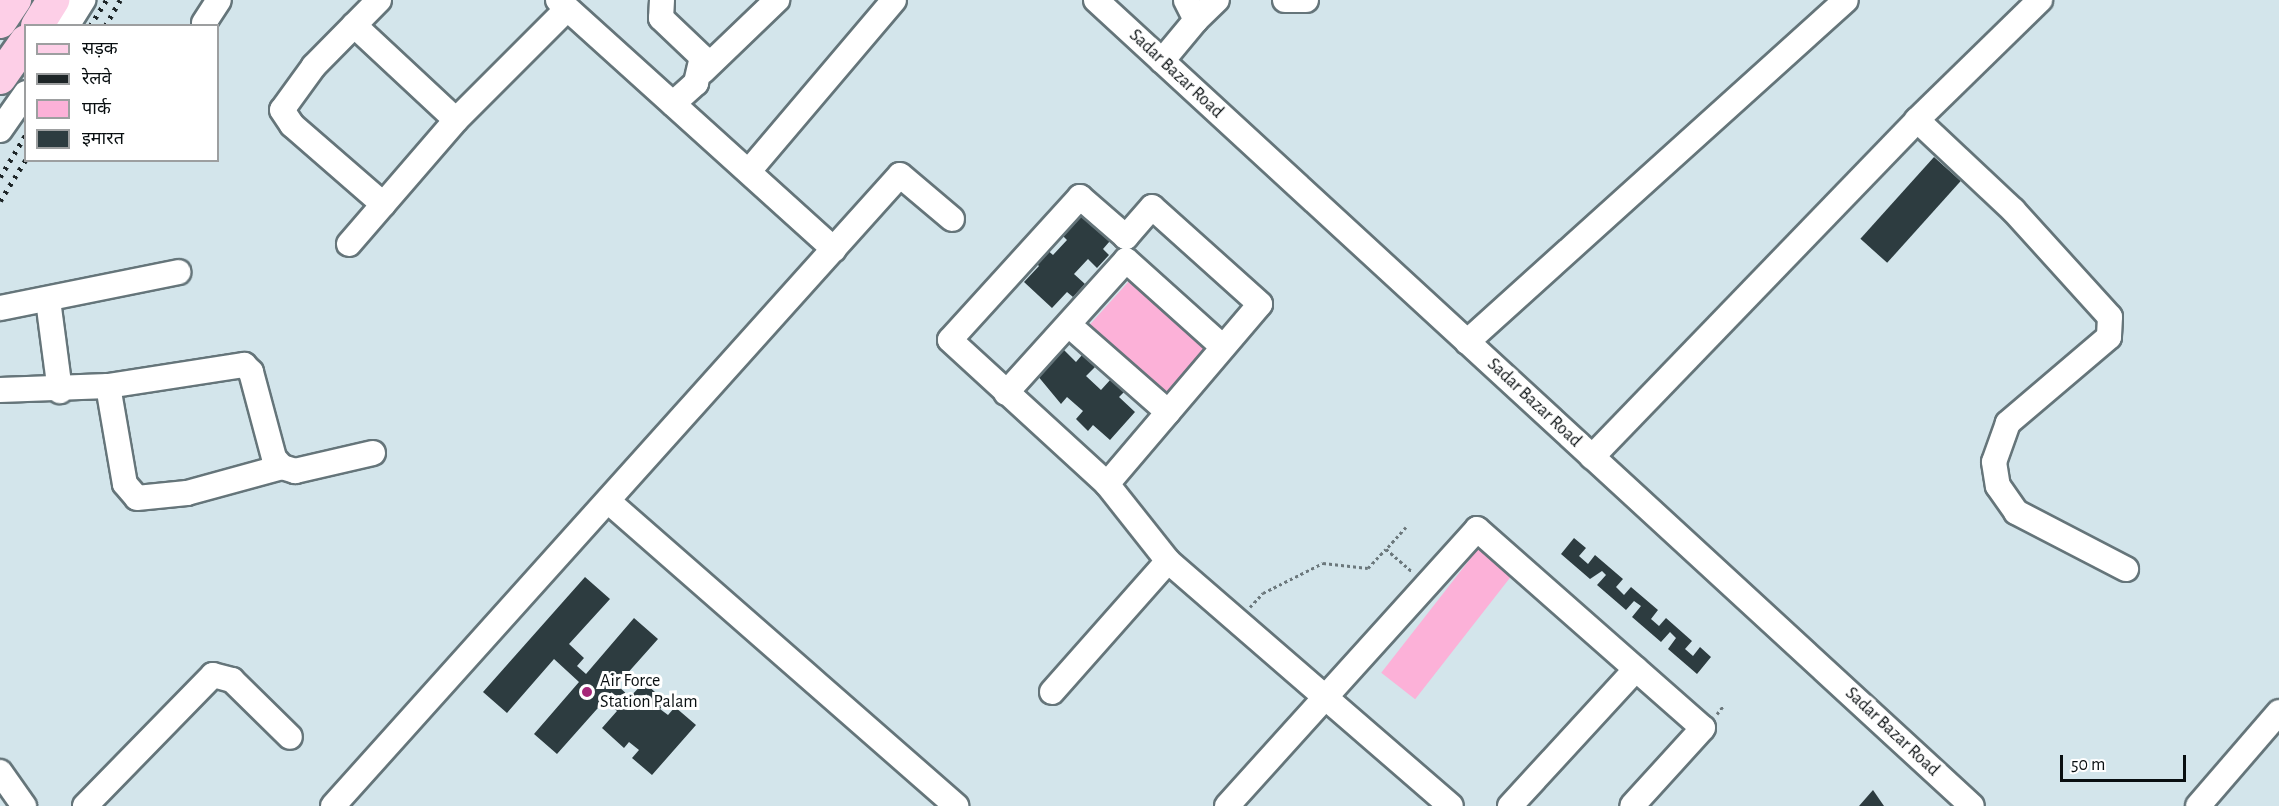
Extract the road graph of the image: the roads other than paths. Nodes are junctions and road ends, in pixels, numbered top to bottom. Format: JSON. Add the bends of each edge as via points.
{"nodes":[{"id":1,"x":15,"y":0,"type":"edge"},
{"id":2,"x":53,"y":0,"type":"edge"},
{"id":3,"x":83,"y":0,"type":"edge"},
{"id":4,"x":219,"y":0,"type":"edge"},
{"id":5,"x":379,"y":0,"type":"edge"},
{"id":6,"x":662,"y":0,"type":"edge"},
{"id":7,"x":777,"y":0,"type":"edge"},
{"id":8,"x":894,"y":0,"type":"edge"},
{"id":9,"x":1096,"y":0,"type":"edge"},
{"id":10,"x":1217,"y":0,"type":"edge"},
{"id":11,"x":1285,"y":0,"type":"edge"},
{"id":12,"x":1306,"y":0,"type":"edge"},
{"id":13,"x":1846,"y":0,"type":"edge"},
{"id":14,"x":2040,"y":0,"type":"edge"},
{"id":15,"x":562,"y":4,"type":"edge"},
{"id":16,"x":1191,"y":10,"type":"edge"},
{"id":17,"x":0,"y":22,"type":"edge"},
{"id":18,"x":204,"y":23,"type":"dead end"},
{"id":19,"x":38,"y":24,"type":"edge"},
{"id":20,"x":69,"y":24,"type":"edge"},
{"id":21,"x":354,"y":25,"type":"junction"},
{"id":22,"x":24,"y":44,"type":"edge"},
{"id":23,"x":1162,"y":61,"type":"junction"},
{"id":24,"x":703,"y":71,"type":"junction"},
{"id":25,"x":0,"y":78,"type":"edge"},
{"id":26,"x":24,"y":96,"type":"edge"},
{"id":27,"x":673,"y":104,"type":"junction"},
{"id":28,"x":456,"y":120,"type":"junction"},
{"id":29,"x":1917,"y":120,"type":"junction"},
{"id":30,"x":0,"y":130,"type":"edge"},
{"id":31,"x":749,"y":171,"type":"junction"},
{"id":32,"x":383,"y":204,"type":"junction"},
{"id":33,"x":952,"y":219,"type":"dead end"},
{"id":34,"x":349,"y":244,"type":"dead end"},
{"id":35,"x":834,"y":249,"type":"junction"},
{"id":36,"x":1126,"y":249,"type":"junction"},
{"id":37,"x":178,"y":272,"type":"dead end"},
{"id":38,"x":48,"y":300,"type":"junction"},
{"id":39,"x":0,"y":308,"type":"edge"},
{"id":40,"x":1069,"y":325,"type":"junction"},
{"id":41,"x":1467,"y":342,"type":"junction"},
{"id":42,"x":1223,"y":347,"type":"junction"},
{"id":43,"x":108,"y":386,"type":"junction"},
{"id":44,"x":0,"y":390,"type":"edge"},
{"id":45,"x":60,"y":391,"type":"junction"},
{"id":46,"x":1006,"y":393,"type":"junction"},
{"id":47,"x":1168,"y":412,"type":"junction"},
{"id":48,"x":373,"y":453,"type":"dead end"},
{"id":49,"x":1592,"y":457,"type":"junction"},
{"id":50,"x":282,"y":467,"type":"junction"},
{"id":51,"x":1107,"y":484,"type":"junction"},
{"id":52,"x":608,"y":501,"type":"junction"},
{"id":53,"x":1168,"y":561,"type":"junction"},
{"id":54,"x":2126,"y":569,"type":"dead end"},
{"id":55,"x":1636,"y":669,"type":"junction"},
{"id":56,"x":1052,"y":692,"type":"dead end"},
{"id":57,"x":1326,"y":694,"type":"junction"},
{"id":58,"x":2279,"y":712,"type":"edge"},
{"id":59,"x":290,"y":737,"type":"dead end"},
{"id":60,"x":0,"y":772,"type":"edge"},
{"id":61,"x":18,"y":804,"type":"edge"},
{"id":62,"x":85,"y":806,"type":"edge"},
{"id":63,"x":333,"y":806,"type":"edge"},
{"id":64,"x":956,"y":806,"type":"edge"},
{"id":65,"x":1227,"y":806,"type":"edge"},
{"id":66,"x":1451,"y":806,"type":"edge"},
{"id":67,"x":1510,"y":806,"type":"edge"},
{"id":68,"x":1632,"y":806,"type":"edge"},
{"id":69,"x":1972,"y":806,"type":"edge"},
{"id":70,"x":2198,"y":806,"type":"edge"}],
"edges":[{"from":1,"to":17,"type":"main road"},
{"from":2,"to":19,"type":"main road"},
{"from":3,"to":20,"type":"street"},
{"from":4,"to":18,"type":"street"},
{"from":5,"to":21,"type":"street"},
{"from":6,"to":24,"type":"street","via":[[661,18],[702,57]]},
{"from":7,"to":24,"type":"street"},
{"from":8,"to":31,"type":"street"},
{"from":9,"to":23,"type":"street","name":"Sadar Bazar Road"},
{"from":10,"to":16,"type":"street"},
{"from":11,"to":12,"type":"street"},
{"from":13,"to":41,"type":"street"},
{"from":14,"to":29,"type":"street"},
{"from":15,"to":27,"type":"street"},
{"from":15,"to":28,"type":"street"},
{"from":16,"to":23,"type":"street"},
{"from":21,"to":28,"type":"street"},
{"from":21,"to":32,"type":"street","via":[[287,97],[282,110],[292,125]]},
{"from":22,"to":25,"type":"main road"},
{"from":23,"to":41,"type":"street","name":"Sadar Bazar Road"},
{"from":24,"to":27,"type":"street"},
{"from":26,"to":30,"type":"street"},
{"from":27,"to":31,"type":"street"},
{"from":28,"to":32,"type":"street"},
{"from":29,"to":49,"type":"street"},
{"from":29,"to":54,"type":"street","via":[[2013,210],[2110,317],[2109,337],[2008,423],[1994,462],[1998,486],[2016,512]]},
{"from":31,"to":35,"type":"street"},
{"from":32,"to":34,"type":"street"},
{"from":33,"to":35,"type":"street","via":[[900,175]]},
{"from":35,"to":52,"type":"street"},
{"from":36,"to":40,"type":"street"},
{"from":36,"to":42,"type":"street"},
{"from":36,"to":42,"type":"street","via":[[1152,207],[1260,304]]},
{"from":36,"to":46,"type":"street","via":[[1080,197],[950,340]]},
{"from":37,"to":38,"type":"street"},
{"from":38,"to":39,"type":"street"},
{"from":38,"to":45,"type":"street"},
{"from":40,"to":46,"type":"street"},
{"from":40,"to":47,"type":"street"},
{"from":41,"to":49,"type":"street","name":"Sadar Bazar Road"},
{"from":42,"to":47,"type":"street"},
{"from":43,"to":45,"type":"street"},
{"from":43,"to":50,"type":"street","via":[[243,365],[250,372],[274,458]]},
{"from":43,"to":50,"type":"street","via":[[125,484],[137,498],[187,493]]},
{"from":44,"to":45,"type":"street"},
{"from":46,"to":51,"type":"street"},
{"from":47,"to":51,"type":"street"},
{"from":48,"to":50,"type":"street","via":[[295,471]]},
{"from":49,"to":69,"type":"street","name":"Sadar Bazar Road"},
{"from":51,"to":53,"type":"street"},
{"from":52,"to":63,"type":"street"},
{"from":52,"to":64,"type":"street"},
{"from":53,"to":56,"type":"street"},
{"from":53,"to":57,"type":"street"},
{"from":55,"to":57,"type":"street","via":[[1477,529]]},
{"from":55,"to":67,"type":"street"},
{"from":55,"to":68,"type":"street","via":[[1703,728]]},
{"from":57,"to":65,"type":"street"},
{"from":57,"to":66,"type":"street"},
{"from":58,"to":70,"type":"street"},
{"from":59,"to":62,"type":"street","via":[[232,680],[213,675]]},
{"from":60,"to":61,"type":"street"}]}
